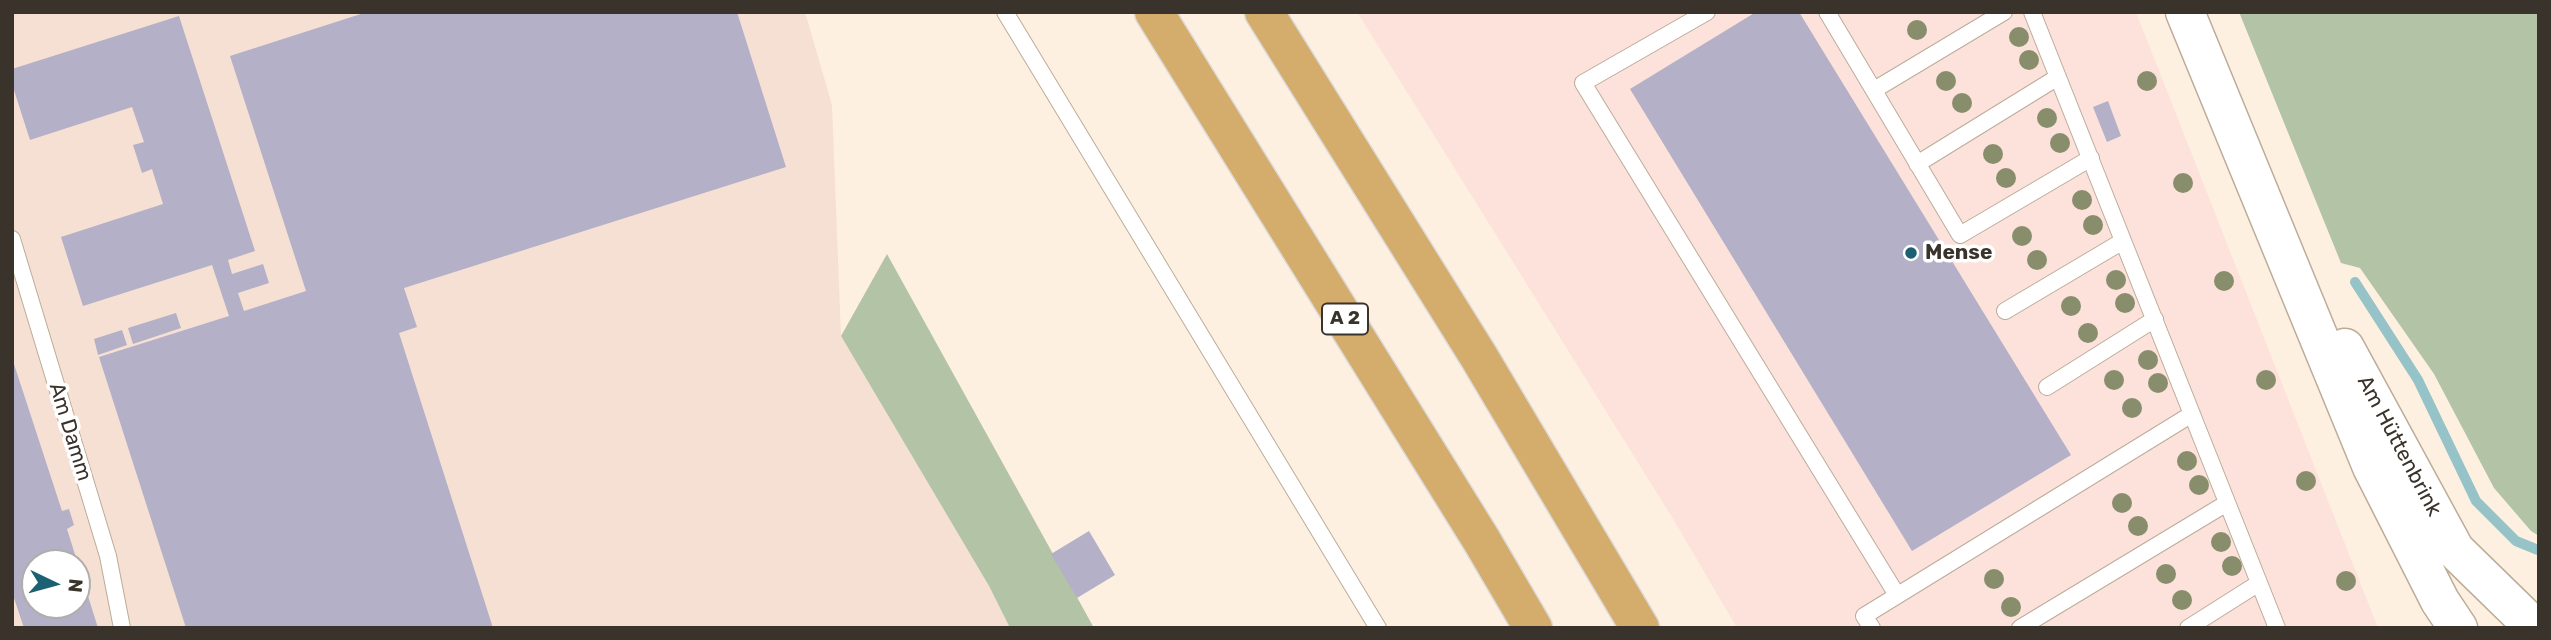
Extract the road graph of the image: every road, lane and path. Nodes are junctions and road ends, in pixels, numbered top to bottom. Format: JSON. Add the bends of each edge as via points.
{"nodes":[{"id":1,"x":1005,"y":12,"type":"edge"},
{"id":2,"x":1154,"y":12,"type":"edge"},
{"id":3,"x":1264,"y":12,"type":"edge"},
{"id":4,"x":1707,"y":12,"type":"edge"},
{"id":5,"x":2004,"y":12,"type":"edge"},
{"id":6,"x":2032,"y":12,"type":"edge"},
{"id":7,"x":2185,"y":12,"type":"edge"},
{"id":8,"x":1834,"y":14,"type":"edge"},
{"id":9,"x":2058,"y":77,"type":"junction"},
{"id":10,"x":1874,"y":90,"type":"junction"},
{"id":11,"x":2091,"y":158,"type":"junction"},
{"id":12,"x":1917,"y":164,"type":"junction"},
{"id":13,"x":12,"y":239,"type":"edge"},
{"id":14,"x":2123,"y":241,"type":"junction"},
{"id":15,"x":2281,"y":249,"type":"junction"},
{"id":16,"x":2005,"y":311,"type":"dead end"},
{"id":17,"x":2155,"y":319,"type":"junction"},
{"id":18,"x":2047,"y":387,"type":"dead end"},
{"id":19,"x":2192,"y":414,"type":"junction"},
{"id":20,"x":2227,"y":503,"type":"junction"},
{"id":21,"x":2259,"y":583,"type":"junction"},
{"id":22,"x":1897,"y":595,"type":"junction"},
{"id":23,"x":122,"y":628,"type":"edge"},
{"id":24,"x":1378,"y":628,"type":"edge"},
{"id":25,"x":1533,"y":628,"type":"edge"},
{"id":26,"x":1640,"y":628,"type":"edge"},
{"id":27,"x":1871,"y":628,"type":"edge"},
{"id":28,"x":2020,"y":628,"type":"edge"},
{"id":29,"x":2188,"y":628,"type":"edge"},
{"id":30,"x":2277,"y":628,"type":"edge"},
{"id":31,"x":2458,"y":628,"type":"edge"},
{"id":32,"x":2535,"y":628,"type":"edge"}],
"edges":[{"from":1,"to":24,"type":"lane"},
{"from":2,"to":25,"type":"highway","number":"A 2"},
{"from":3,"to":26,"type":"highway","via":[[1479,357]]},
{"from":4,"to":22,"type":"lane","via":[[1584,83]]},
{"from":5,"to":10,"type":"lane"},
{"from":6,"to":9,"type":"lane"},
{"from":7,"to":15,"type":"street","name":"Am Hüttenbrink"},
{"from":8,"to":10,"type":"lane"},
{"from":9,"to":11,"type":"lane"},
{"from":9,"to":12,"type":"lane"},
{"from":10,"to":12,"type":"lane"},
{"from":11,"to":12,"type":"lane","via":[[1960,235]]},
{"from":11,"to":14,"type":"lane"},
{"from":13,"to":23,"type":"lane","name":"Am Damm","via":[[108,556]]},
{"from":14,"to":16,"type":"lane"},
{"from":14,"to":17,"type":"lane"},
{"from":15,"to":31,"type":"street","name":"Am Hüttenbrink","via":[[2372,467]]},
{"from":15,"to":32,"type":"street","name":"Am Hüttenbrink","via":[[2348,352],[2455,550]]},
{"from":17,"to":18,"type":"lane"},
{"from":17,"to":19,"type":"lane"},
{"from":19,"to":20,"type":"lane"},
{"from":19,"to":22,"type":"lane"},
{"from":20,"to":21,"type":"lane"},
{"from":20,"to":28,"type":"lane"},
{"from":21,"to":29,"type":"lane"},
{"from":21,"to":30,"type":"lane"},
{"from":22,"to":27,"type":"lane","via":[[1864,616]]}]}
